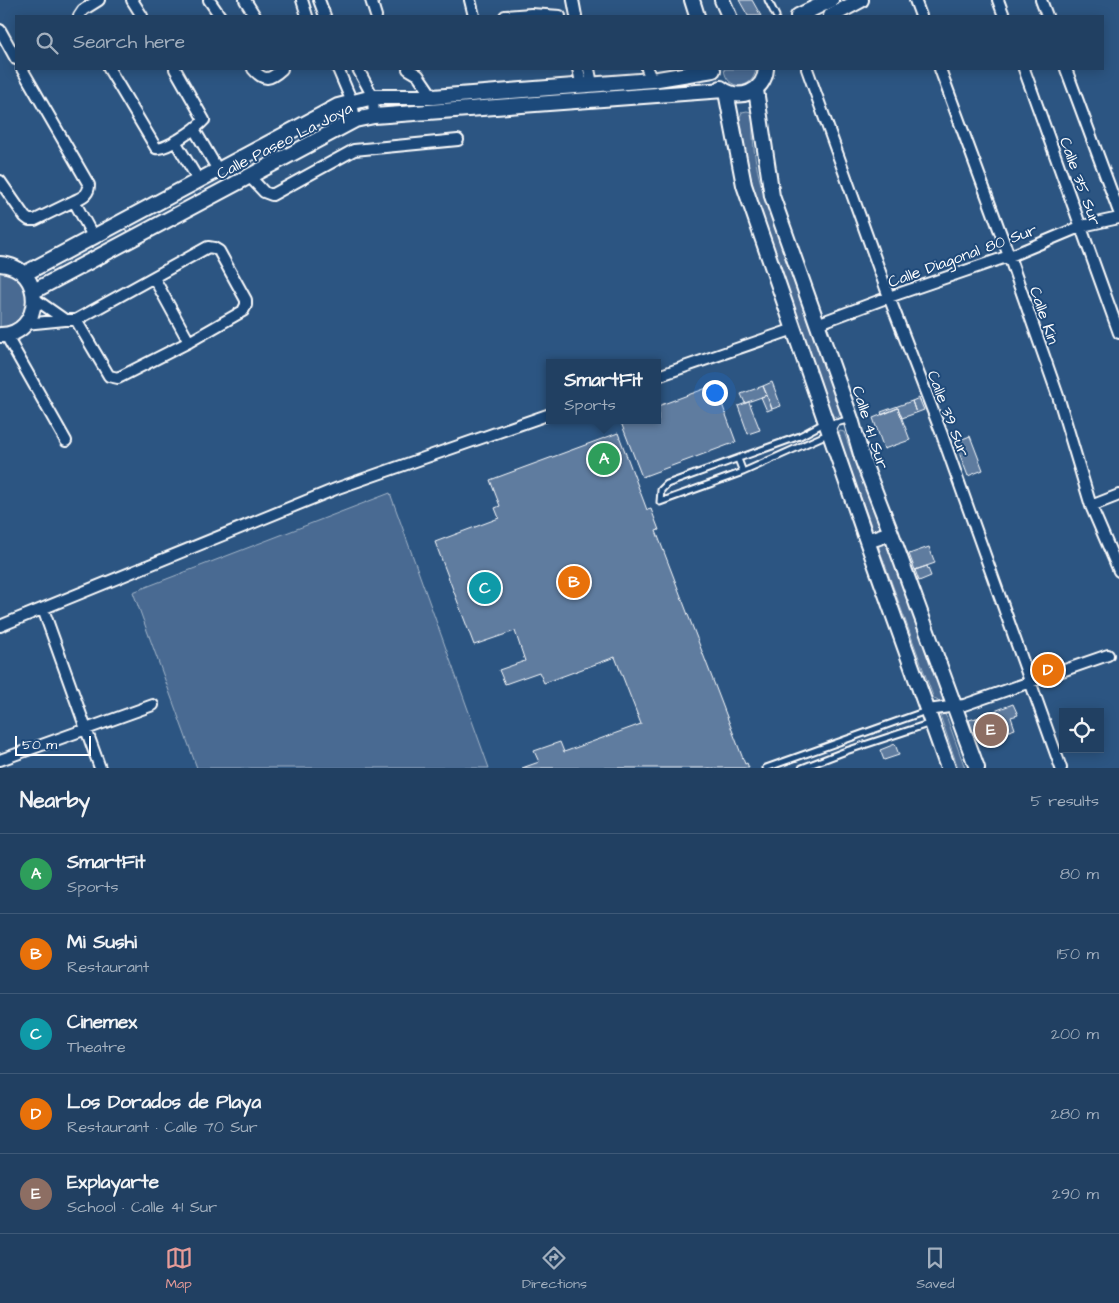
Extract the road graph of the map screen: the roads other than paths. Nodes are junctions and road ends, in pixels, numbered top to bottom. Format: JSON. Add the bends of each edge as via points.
{"nodes":[{"id":1,"x":99,"y":0,"type":"edge"},
{"id":2,"x":132,"y":0,"type":"edge"},
{"id":3,"x":209,"y":0,"type":"edge"},
{"id":4,"x":245,"y":0,"type":"edge"},
{"id":5,"x":302,"y":0,"type":"edge"},
{"id":6,"x":319,"y":0,"type":"edge"},
{"id":7,"x":371,"y":0,"type":"edge"},
{"id":8,"x":470,"y":0,"type":"edge"},
{"id":9,"x":573,"y":0,"type":"edge"},
{"id":10,"x":692,"y":0,"type":"edge"},
{"id":11,"x":722,"y":0,"type":"edge"},
{"id":12,"x":768,"y":0,"type":"edge"},
{"id":13,"x":831,"y":0,"type":"edge"},
{"id":14,"x":861,"y":0,"type":"edge"},
{"id":15,"x":915,"y":0,"type":"edge"},
{"id":16,"x":998,"y":0,"type":"edge"},
{"id":17,"x":1041,"y":0,"type":"edge"},
{"id":18,"x":80,"y":15,"type":"edge"},
{"id":19,"x":141,"y":15,"type":"edge"},
{"id":20,"x":219,"y":15,"type":"edge"},
{"id":21,"x":254,"y":15,"type":"edge"},
{"id":22,"x":307,"y":15,"type":"edge"},
{"id":23,"x":325,"y":15,"type":"edge"},
{"id":24,"x":376,"y":15,"type":"edge"},
{"id":25,"x":474,"y":15,"type":"edge"},
{"id":26,"x":518,"y":15,"type":"edge"},
{"id":27,"x":546,"y":15,"type":"edge"},
{"id":28,"x":576,"y":15,"type":"edge"},
{"id":29,"x":697,"y":15,"type":"edge"},
{"id":30,"x":729,"y":15,"type":"edge"},
{"id":31,"x":776,"y":15,"type":"edge"},
{"id":32,"x":800,"y":15,"type":"edge"},
{"id":33,"x":833,"y":15,"type":"edge"},
{"id":34,"x":921,"y":15,"type":"edge"},
{"id":35,"x":1004,"y":15,"type":"edge"},
{"id":36,"x":1047,"y":15,"type":"edge"},
{"id":37,"x":0,"y":30,"type":"edge"},
{"id":38,"x":15,"y":57,"type":"edge"},
{"id":39,"x":23,"y":70,"type":"edge"},
{"id":40,"x":110,"y":70,"type":"edge"},
{"id":41,"x":175,"y":70,"type":"edge"},
{"id":42,"x":254,"y":70,"type":"edge"},
{"id":43,"x":281,"y":70,"type":"edge"},
{"id":44,"x":338,"y":70,"type":"edge"},
{"id":45,"x":359,"y":70,"type":"edge"},
{"id":46,"x":410,"y":70,"type":"edge"},
{"id":47,"x":579,"y":70,"type":"edge"},
{"id":48,"x":588,"y":70,"type":"edge"},
{"id":49,"x":713,"y":70,"type":"edge"},
{"id":50,"x":766,"y":70,"type":"edge"},
{"id":51,"x":807,"y":70,"type":"edge"},
{"id":52,"x":940,"y":70,"type":"edge"},
{"id":53,"x":1024,"y":70,"type":"edge"},
{"id":54,"x":1066,"y":70,"type":"edge"},
{"id":55,"x":649,"y":74,"type":"edge"},
{"id":56,"x":587,"y":85,"type":"junction"},
{"id":57,"x":756,"y":90,"type":"junction"},
{"id":58,"x":725,"y":91,"type":"junction"},
{"id":59,"x":373,"y":97,"type":"junction"},
{"id":60,"x":433,"y":97,"type":"junction"},
{"id":61,"x":352,"y":102,"type":"junction"},
{"id":62,"x":374,"y":116,"type":"junction"},
{"id":63,"x":356,"y":120,"type":"junction"},
{"id":64,"x":194,"y":129,"type":"junction"},
{"id":65,"x":458,"y":140,"type":"dead end"},
{"id":66,"x":175,"y":141,"type":"junction"},
{"id":67,"x":218,"y":170,"type":"junction"},
{"id":68,"x":249,"y":176,"type":"junction"},
{"id":69,"x":0,"y":181,"type":"edge"},
{"id":70,"x":200,"y":181,"type":"junction"},
{"id":71,"x":74,"y":201,"type":"junction"},
{"id":72,"x":1119,"y":212,"type":"edge"},
{"id":73,"x":1119,"y":218,"type":"edge"},
{"id":74,"x":1082,"y":226,"type":"junction"},
{"id":75,"x":94,"y":238,"type":"junction"},
{"id":76,"x":1009,"y":256,"type":"junction"},
{"id":77,"x":0,"y":264,"type":"edge"},
{"id":78,"x":24,"y":274,"type":"junction"},
{"id":79,"x":154,"y":278,"type":"junction"},
{"id":80,"x":34,"y":295,"type":"junction"},
{"id":81,"x":889,"y":297,"type":"junction"},
{"id":82,"x":71,"y":320,"type":"junction"},
{"id":83,"x":25,"y":324,"type":"junction"},
{"id":84,"x":817,"y":324,"type":"junction"},
{"id":85,"x":794,"y":329,"type":"junction"},
{"id":86,"x":1119,"y":333,"type":"edge"},
{"id":87,"x":3,"y":335,"type":"edge"},
{"id":88,"x":188,"y":342,"type":"junction"},
{"id":89,"x":661,"y":375,"type":"edge"},
{"id":90,"x":546,"y":415,"type":"edge"},
{"id":91,"x":851,"y":419,"type":"junction"},
{"id":92,"x":831,"y":426,"type":"junction"},
{"id":93,"x":66,"y":441,"type":"dead end"},
{"id":94,"x":738,"y":459,"type":"junction"},
{"id":95,"x":743,"y":472,"type":"junction"},
{"id":96,"x":1119,"y":495,"type":"edge"},
{"id":97,"x":1091,"y":506,"type":"junction"},
{"id":98,"x":891,"y":533,"type":"junction"},
{"id":99,"x":867,"y":541,"type":"junction"},
{"id":100,"x":1119,"y":571,"type":"edge"},
{"id":101,"x":43,"y":609,"type":"junction"},
{"id":102,"x":0,"y":626,"type":"edge"},
{"id":103,"x":1108,"y":655,"type":"dead end"},
{"id":104,"x":1030,"y":684,"type":"junction"},
{"id":105,"x":153,"y":705,"type":"dead end"},
{"id":106,"x":954,"y":706,"type":"junction"},
{"id":107,"x":930,"y":716,"type":"junction"},
{"id":108,"x":86,"y":729,"type":"junction"},
{"id":109,"x":841,"y":740,"type":"junction"},
{"id":110,"x":846,"y":751,"type":"junction"},
{"id":111,"x":0,"y":760,"type":"edge"},
{"id":112,"x":100,"y":768,"type":"edge"},
{"id":113,"x":766,"y":768,"type":"edge"},
{"id":114,"x":802,"y":768,"type":"edge"},
{"id":115,"x":948,"y":768,"type":"edge"},
{"id":116,"x":977,"y":768,"type":"edge"},
{"id":117,"x":1061,"y":768,"type":"edge"}],
"edges":[{"from":1,"to":18,"type":"street"},
{"from":2,"to":19,"type":"street"},
{"from":3,"to":20,"type":"street"},
{"from":4,"to":21,"type":"street"},
{"from":5,"to":22,"type":"street"},
{"from":6,"to":23,"type":"street"},
{"from":7,"to":24,"type":"street"},
{"from":8,"to":25,"type":"street"},
{"from":9,"to":28,"type":"street"},
{"from":10,"to":29,"type":"main road"},
{"from":11,"to":30,"type":"main road"},
{"from":12,"to":31,"type":"lane"},
{"from":13,"to":32,"type":"main road"},
{"from":14,"to":33,"type":"main road"},
{"from":15,"to":34,"type":"street"},
{"from":16,"to":35,"type":"street"},
{"from":17,"to":36,"type":"street"},
{"from":26,"to":27,"type":"street"},
{"from":37,"to":38,"type":"street"},
{"from":39,"to":71,"type":"street","via":[[89,185],[86,195]]},
{"from":40,"to":66,"type":"street","via":[[156,148],[162,149]]},
{"from":41,"to":64,"type":"street","via":[[204,118]]},
{"from":42,"to":43,"type":"street","via":[[265,79]]},
{"from":44,"to":61,"type":"street"},
{"from":45,"to":59,"type":"street"},
{"from":46,"to":60,"type":"street","via":[[418,75]]},
{"from":47,"to":56,"type":"street"},
{"from":48,"to":56,"type":"street"},
{"from":49,"to":55,"type":"main road","name":"Calle Paseo La Joya"},
{"from":49,"to":58,"type":"main road","via":[[715,79]]},
{"from":50,"to":57,"type":"main road","via":[[764,80]]},
{"from":51,"to":81,"type":"street","name":"Calle 39 Sur"},
{"from":52,"to":76,"type":"street","name":"Calle Kin"},
{"from":53,"to":74,"type":"street","name":"Calle 35 Sur"},
{"from":54,"to":72,"type":"street"},
{"from":55,"to":56,"type":"main road","name":"Calle Paseo La Joya"},
{"from":56,"to":60,"type":"main road","name":"Calle Paseo La Joya"},
{"from":57,"to":58,"type":"main road","name":"Calle Paseo La Joya","via":[[743,95]]},
{"from":57,"to":84,"type":"main road","name":"Calle 41 Sur","via":[[772,196]]},
{"from":58,"to":62,"type":"main road","name":"Calle Paseo La Joya"},
{"from":58,"to":85,"type":"main road","via":[[744,185]]},
{"from":59,"to":60,"type":"main road","name":"Calle Paseo La Joya"},
{"from":59,"to":61,"type":"main road","name":"Calle Paseo La Joya"},
{"from":59,"to":62,"type":"street"},
{"from":61,"to":63,"type":"street"},
{"from":61,"to":67,"type":"main road","name":"Calle Paseo La Joya","via":[[338,106]]},
{"from":62,"to":63,"type":"main road","name":"Calle Paseo La Joya"},
{"from":63,"to":68,"type":"main road","name":"Calle Paseo La Joya"},
{"from":64,"to":66,"type":"street"},
{"from":64,"to":67,"type":"street"},
{"from":65,"to":68,"type":"street","via":[[354,150],[272,195],[264,192]]},
{"from":66,"to":70,"type":"street"},
{"from":67,"to":70,"type":"main road","name":"Calle Paseo La Joya"},
{"from":68,"to":80,"type":"main road","name":"Calle Paseo La Joya"},
{"from":69,"to":71,"type":"street","via":[[29,220]]},
{"from":70,"to":75,"type":"main road","name":"Calle Paseo La Joya"},
{"from":71,"to":75,"type":"street"},
{"from":73,"to":74,"type":"street","name":"Calle Diagonal 80 Sur"},
{"from":74,"to":76,"type":"street","name":"Calle Diagonal 80 Sur"},
{"from":74,"to":86,"type":"street","name":"Calle 35 Sur"},
{"from":75,"to":78,"type":"main road","name":"Calle Paseo La Joya"},
{"from":76,"to":81,"type":"street","name":"Calle Diagonal 80 Sur"},
{"from":76,"to":97,"type":"street","name":"Calle Kin","via":[[1058,396]]},
{"from":77,"to":78,"type":"main road"},
{"from":78,"to":80,"type":"main road"},
{"from":79,"to":82,"type":"street"},
{"from":79,"to":88,"type":"street"},
{"from":79,"to":88,"type":"street","via":[[208,247],[214,248],[246,300],[243,310]]},
{"from":80,"to":82,"type":"street"},
{"from":80,"to":83,"type":"main road","via":[[32,312]]},
{"from":81,"to":84,"type":"street","name":"Calle Diagonal 80 Sur"},
{"from":81,"to":104,"type":"street","name":"Calle 39 Sur","via":[[941,432]]},
{"from":82,"to":83,"type":"street"},
{"from":82,"to":88,"type":"street","via":[[113,378]]},
{"from":83,"to":87,"type":"main road"},
{"from":84,"to":91,"type":"main road","name":"Calle 41 Sur"},
{"from":85,"to":89,"type":"street"},
{"from":85,"to":92,"type":"main road"},
{"from":87,"to":93,"type":"street"},
{"from":90,"to":101,"type":"street","via":[[338,488]]},
{"from":91,"to":92,"type":"lane"},
{"from":91,"to":98,"type":"main road","name":"Calle 41 Sur","via":[[863,461]]},
{"from":92,"to":94,"type":"lane"},
{"from":92,"to":95,"type":"lane"},
{"from":92,"to":99,"type":"main road"},
{"from":94,"to":95,"type":"lane"},
{"from":94,"to":95,"type":"lane","via":[[667,484],[661,490],[660,502]]},
{"from":96,"to":97,"type":"street"},
{"from":97,"to":100,"type":"street","name":"Calle Kin"},
{"from":98,"to":99,"type":"main road"},
{"from":98,"to":106,"type":"main road","name":"Calle 41 Sur"},
{"from":99,"to":107,"type":"main road"},
{"from":101,"to":102,"type":"street"},
{"from":101,"to":108,"type":"street"},
{"from":103,"to":104,"type":"street"},
{"from":104,"to":106,"type":"street"},
{"from":104,"to":117,"type":"street","name":"Calle 39 Sur"},
{"from":105,"to":108,"type":"street"},
{"from":106,"to":107,"type":"street"},
{"from":106,"to":116,"type":"main road","name":"Calle 41 Sur"},
{"from":107,"to":109,"type":"lane"},
{"from":107,"to":110,"type":"lane"},
{"from":107,"to":115,"type":"main road"},
{"from":108,"to":111,"type":"street"},
{"from":108,"to":112,"type":"street"},
{"from":109,"to":110,"type":"lane"},
{"from":109,"to":113,"type":"lane"},
{"from":110,"to":114,"type":"lane"}]}
